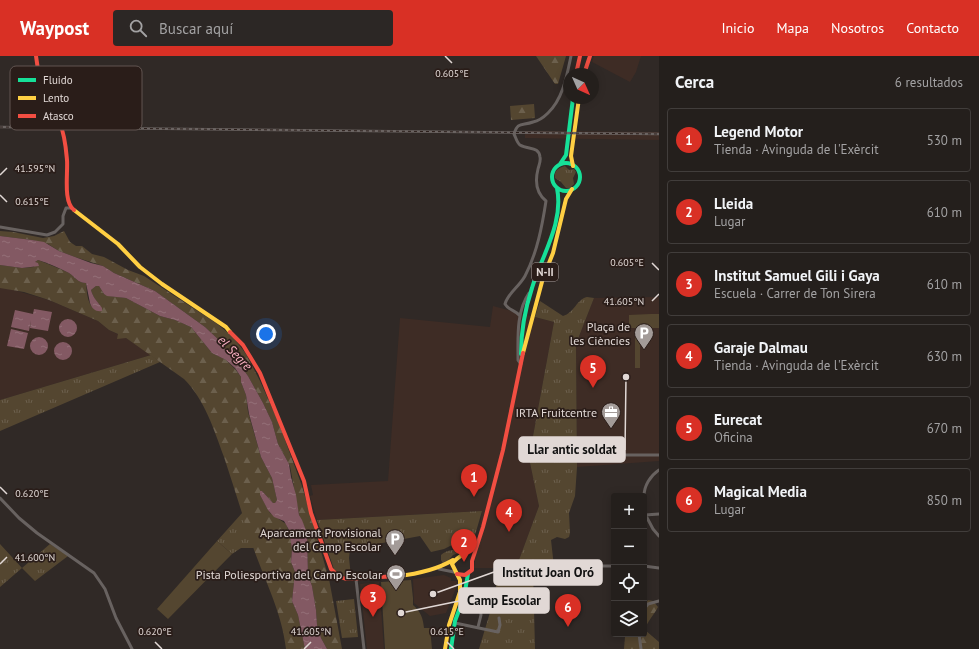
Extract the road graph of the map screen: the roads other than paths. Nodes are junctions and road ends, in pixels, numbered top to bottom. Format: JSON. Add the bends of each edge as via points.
{"nodes":[{"id":1,"x":36,"y":56,"type":"edge"},
{"id":2,"x":571,"y":56,"type":"edge"},
{"id":3,"x":580,"y":56,"type":"edge"},
{"id":4,"x":590,"y":56,"type":"edge"},
{"id":5,"x":37,"y":66,"type":"edge"},
{"id":6,"x":577,"y":68,"type":"edge"},
{"id":7,"x":586,"y":68,"type":"edge"},
{"id":8,"x":572,"y":104,"type":"edge"},
{"id":9,"x":578,"y":104,"type":"edge"},
{"id":10,"x":61,"y":130,"type":"edge"},
{"id":11,"x":559,"y":165,"type":"junction"},
{"id":12,"x":573,"y":166,"type":"junction"},
{"id":13,"x":557,"y":188,"type":"junction"},
{"id":14,"x":572,"y":189,"type":"junction"},
{"id":15,"x":71,"y":208,"type":"junction"},
{"id":16,"x":0,"y":227,"type":"edge"},
{"id":17,"x":532,"y":288,"type":"junction"},
{"id":18,"x":522,"y":308,"type":"junction"},
{"id":19,"x":513,"y":311,"type":"junction"},
{"id":20,"x":520,"y":316,"type":"junction"},
{"id":21,"x":522,"y":357,"type":"junction"},
{"id":22,"x":521,"y":364,"type":"junction"},
{"id":23,"x":588,"y":455,"type":"dead end"},
{"id":24,"x":659,"y":455,"type":"edge"},
{"id":25,"x":659,"y":470,"type":"edge"},
{"id":26,"x":644,"y":493,"type":"edge"},
{"id":27,"x":0,"y":498,"type":"edge"},
{"id":28,"x":647,"y":513,"type":"edge"},
{"id":29,"x":659,"y":514,"type":"edge"},
{"id":30,"x":647,"y":518,"type":"edge"},
{"id":31,"x":659,"y":536,"type":"edge"},
{"id":32,"x":477,"y":545,"type":"junction"},
{"id":33,"x":462,"y":555,"type":"junction"},
{"id":34,"x":454,"y":560,"type":"junction"},
{"id":35,"x":472,"y":561,"type":"junction"},
{"id":36,"x":557,"y":566,"type":"dead end"},
{"id":37,"x":611,"y":566,"type":"edge"},
{"id":38,"x":647,"y":566,"type":"edge"},
{"id":39,"x":659,"y":568,"type":"edge"},
{"id":40,"x":439,"y":569,"type":"junction"},
{"id":41,"x":456,"y":573,"type":"junction"},
{"id":42,"x":468,"y":574,"type":"junction"},
{"id":43,"x":356,"y":579,"type":"junction"},
{"id":44,"x":659,"y":601,"type":"edge"},
{"id":45,"x":480,"y":602,"type":"dead end"},
{"id":46,"x":647,"y":605,"type":"edge"},
{"id":47,"x":499,"y":618,"type":"dead end"},
{"id":48,"x":455,"y":623,"type":"junction"},
{"id":49,"x":478,"y":627,"type":"junction"},
{"id":50,"x":639,"y":637,"type":"edge"},
{"id":51,"x":132,"y":649,"type":"edge"},
{"id":52,"x":364,"y":649,"type":"edge"},
{"id":53,"x":445,"y":649,"type":"edge"},
{"id":54,"x":451,"y":649,"type":"edge"},
{"id":55,"x":641,"y":649,"type":"edge"}],
"edges":[{"from":1,"to":5,"type":"main road"},
{"from":2,"to":19,"type":"street","via":[[556,104],[539,120],[520,125],[514,134],[521,146],[538,151],[540,157],[537,187],[546,201],[541,231],[530,265],[505,304]]},
{"from":3,"to":6,"type":"main road"},
{"from":4,"to":7,"type":"main road"},
{"from":8,"to":11,"type":"main road","number":"N-II","via":[[566,152]]},
{"from":9,"to":12,"type":"main road","number":"N-II","via":[[571,160]]},
{"from":10,"to":15,"type":"main road","via":[[67,161],[67,194]]},
{"from":11,"to":12,"type":"main road","via":[[567,163]]},
{"from":11,"to":13,"type":"main road","number":"N-II","via":[[552,175]]},
{"from":12,"to":14,"type":"main road","number":"N-II","via":[[579,178]]},
{"from":13,"to":14,"type":"main road"},
{"from":13,"to":17,"type":"main road","number":"N-II","via":[[560,201],[554,226]]},
{"from":14,"to":21,"type":"main road","number":"N-II","via":[[567,197],[553,254],[539,291]]},
{"from":15,"to":16,"type":"street","via":[[66,208],[63,224],[55,232],[46,235]]},
{"from":15,"to":43,"type":"main road","via":[[118,244],[140,267],[168,289],[226,327],[243,345],[260,373],[304,481],[311,513],[331,568],[340,578]]},
{"from":17,"to":18,"type":"street"},
{"from":17,"to":21,"type":"main road","number":"N-II","via":[[524,324]]},
{"from":18,"to":19,"type":"street"},
{"from":18,"to":20,"type":"street"},
{"from":19,"to":20,"type":"street"},
{"from":20,"to":22,"type":"street","via":[[518,360]]},
{"from":21,"to":22,"type":"main road","number":"N-II"},
{"from":22,"to":32,"type":"main road","number":"N-II","via":[[503,450]]},
{"from":23,"to":24,"type":"street"},
{"from":25,"to":26,"type":"street","via":[[644,487]]},
{"from":27,"to":51,"type":"street","via":[[37,533],[94,573],[105,589]]},
{"from":28,"to":29,"type":"street"},
{"from":30,"to":31,"type":"street"},
{"from":32,"to":33,"type":"main road"},
{"from":32,"to":35,"type":"main road","number":"N-II"},
{"from":33,"to":34,"type":"main road"},
{"from":33,"to":35,"type":"main road"},
{"from":34,"to":40,"type":"main road"},
{"from":34,"to":41,"type":"main road","via":[[452,568]]},
{"from":35,"to":42,"type":"main road","number":"N-II","via":[[473,567]]},
{"from":36,"to":37,"type":"street"},
{"from":38,"to":39,"type":"street"},
{"from":40,"to":41,"type":"street"},
{"from":40,"to":43,"type":"main road"},
{"from":41,"to":42,"type":"main road","via":[[464,576]]},
{"from":41,"to":53,"type":"main road","via":[[460,580],[460,592],[449,625]]},
{"from":42,"to":48,"type":"main road","number":"N-II","via":[[464,597]]},
{"from":43,"to":52,"type":"street"},
{"from":44,"to":46,"type":"street"},
{"from":45,"to":49,"type":"street","via":[[481,615]]},
{"from":47,"to":49,"type":"street","via":[[498,632]]},
{"from":48,"to":49,"type":"street"},
{"from":48,"to":54,"type":"main road","number":"N-II"},
{"from":50,"to":55,"type":"street"}]}
